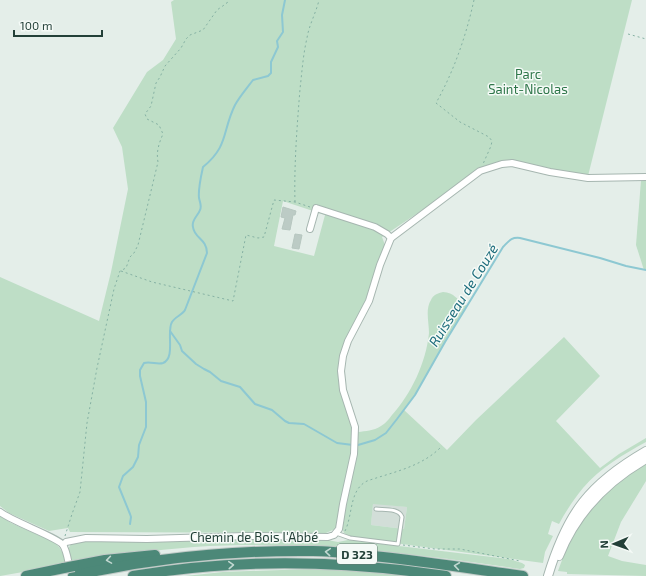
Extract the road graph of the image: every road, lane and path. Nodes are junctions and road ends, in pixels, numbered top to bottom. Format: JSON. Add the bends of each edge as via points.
{"nodes":[{"id":1,"x":228,"y":0,"type":"edge"},
{"id":2,"x":319,"y":0,"type":"edge"},
{"id":3,"x":474,"y":0,"type":"edge"},
{"id":4,"x":628,"y":34,"type":"dead end"},
{"id":5,"x":646,"y":39,"type":"edge"},
{"id":6,"x":480,"y":171,"type":"junction"},
{"id":7,"x":646,"y":177,"type":"edge"},
{"id":8,"x":296,"y":202,"type":"junction"},
{"id":9,"x":316,"y":208,"type":"junction"},
{"id":10,"x":310,"y":229,"type":"dead end"},
{"id":11,"x":391,"y":238,"type":"junction"},
{"id":12,"x":120,"y":271,"type":"junction"},
{"id":13,"x":442,"y":446,"type":"dead end"},
{"id":14,"x":646,"y":451,"type":"edge"},
{"id":15,"x":646,"y":459,"type":"edge"},
{"id":16,"x":376,"y":509,"type":"dead end"},
{"id":17,"x":0,"y":512,"type":"edge"},
{"id":18,"x":339,"y":535,"type":"junction"},
{"id":19,"x":398,"y":544,"type":"junction"},
{"id":20,"x":63,"y":545,"type":"junction"},
{"id":21,"x":520,"y":561,"type":"dead end"},
{"id":22,"x":192,"y":567,"type":"junction"},
{"id":23,"x":74,"y":573,"type":"edge"},
{"id":24,"x":26,"y":576,"type":"edge"},
{"id":25,"x":133,"y":576,"type":"edge"},
{"id":26,"x":163,"y":576,"type":"edge"},
{"id":27,"x":446,"y":576,"type":"edge"},
{"id":28,"x":523,"y":576,"type":"edge"},
{"id":29,"x":548,"y":576,"type":"edge"},
{"id":30,"x":552,"y":576,"type":"edge"}],
"edges":[{"from":1,"to":12,"type":"path","via":[[217,10],[203,30],[186,39],[165,66],[156,83],[151,106],[145,114],[147,119],[159,125],[163,134],[158,145],[158,162],[138,245],[126,268]]},
{"from":2,"to":8,"type":"path","via":[[307,36],[303,60],[298,115]]},
{"from":3,"to":6,"type":"path","via":[[455,64],[436,104],[460,122],[489,136],[491,146]]},
{"from":4,"to":5,"type":"path"},
{"from":6,"to":7,"type":"street","via":[[512,163],[588,178]]},
{"from":6,"to":11,"type":"street"},
{"from":8,"to":9,"type":"path"},
{"from":8,"to":12,"type":"path","via":[[274,200],[264,237],[246,235],[233,301],[152,282]]},
{"from":9,"to":10,"type":"street"},
{"from":9,"to":11,"type":"street","via":[[375,227]]},
{"from":11,"to":18,"type":"street","name":"Chemin de Bois l'Abbé","via":[[369,301],[348,341],[342,363],[344,390],[354,422],[356,442]]},
{"from":12,"to":20,"type":"path","via":[[114,289],[87,423],[80,492]]},
{"from":13,"to":18,"type":"path","via":[[418,463],[360,485],[347,527]]},
{"from":14,"to":29,"type":"street","via":[[615,470],[582,503],[563,534]]},
{"from":15,"to":30,"type":"street","via":[[618,476],[587,507],[568,537]]},
{"from":16,"to":19,"type":"lane","via":[[397,511],[401,514]]},
{"from":17,"to":20,"type":"street"},
{"from":18,"to":19,"type":"lane"},
{"from":18,"to":20,"type":"street","name":"Chemin de Bois l'Abbé","via":[[86,538]]},
{"from":19,"to":21,"type":"path","via":[[435,549],[460,549]]},
{"from":20,"to":23,"type":"street"},
{"from":22,"to":25,"type":"highway","number":"D 323"},
{"from":22,"to":26,"type":"highway","via":[[179,574]]},
{"from":22,"to":27,"type":"highway","number":"D 323","one_way":true,"via":[[253,563],[316,563]]},
{"from":23,"to":24,"type":"highway","bridge":true,"via":[[64,568]]},
{"from":28,"to":23,"type":"highway","number":"D 323","one_way":true,"via":[[419,561],[314,551],[189,556],[171,553],[120,558]]}]}
